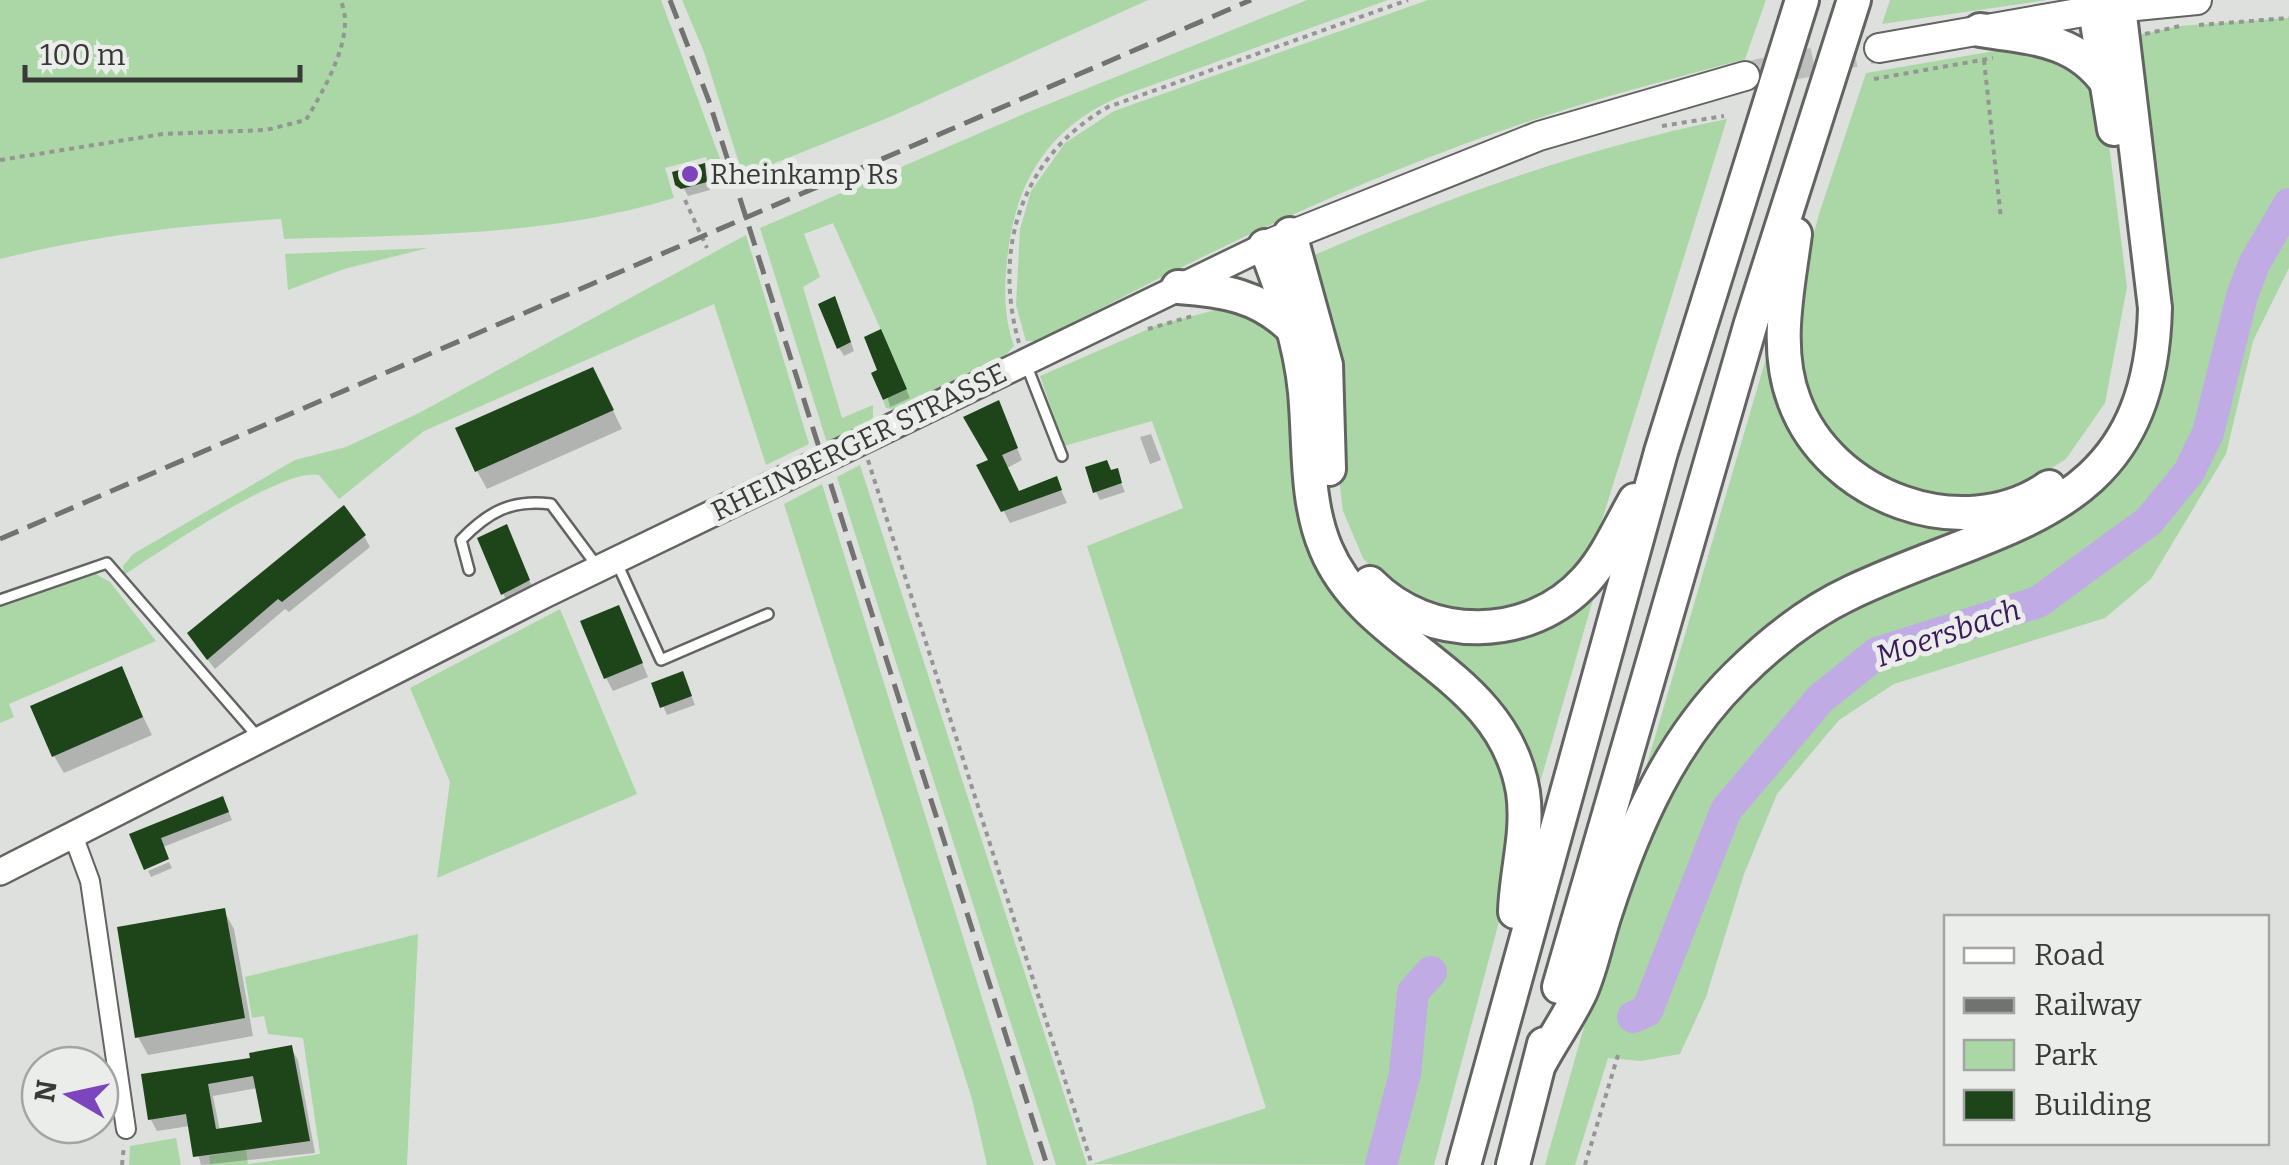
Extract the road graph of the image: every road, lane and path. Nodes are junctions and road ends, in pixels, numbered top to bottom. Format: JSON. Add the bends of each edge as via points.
{"nodes":[{"id":1,"x":340,"y":0,"type":"edge"},
{"id":2,"x":1408,"y":0,"type":"edge"},
{"id":3,"x":1802,"y":0,"type":"edge"},
{"id":4,"x":1854,"y":0,"type":"edge"},
{"id":5,"x":2197,"y":0,"type":"edge"},
{"id":6,"x":2110,"y":12,"type":"edge"},
{"id":7,"x":2289,"y":18,"type":"edge"},
{"id":8,"x":1980,"y":30,"type":"junction"},
{"id":9,"x":1879,"y":48,"type":"tunnel mouth"},
{"id":10,"x":1746,"y":76,"type":"tunnel mouth"},
{"id":11,"x":2107,"y":82,"type":"junction"},
{"id":12,"x":1724,"y":116,"type":"dead end"},
{"id":13,"x":1653,"y":127,"type":"dead end"},
{"id":14,"x":1809,"y":135,"type":"junction"},
{"id":15,"x":0,"y":160,"type":"edge"},
{"id":16,"x":685,"y":200,"type":"dead end"},
{"id":17,"x":2001,"y":219,"type":"dead end"},
{"id":18,"x":1278,"y":240,"type":"junction"},
{"id":19,"x":707,"y":248,"type":"dead end"},
{"id":20,"x":1178,"y":287,"type":"junction"},
{"id":21,"x":1235,"y":294,"type":"junction"},
{"id":22,"x":1294,"y":330,"type":"junction"},
{"id":23,"x":1135,"y":334,"type":"dead end"},
{"id":24,"x":1025,"y":361,"type":"junction"},
{"id":25,"x":1661,"y":452,"type":"junction"},
{"id":26,"x":1062,"y":456,"type":"dead end"},
{"id":27,"x":855,"y":464,"type":"dead end"},
{"id":28,"x":607,"y":564,"type":"junction"},
{"id":29,"x":469,"y":570,"type":"dead end"},
{"id":30,"x":0,"y":600,"type":"edge"},
{"id":31,"x":768,"y":614,"type":"dead end"},
{"id":32,"x":260,"y":739,"type":"junction"},
{"id":33,"x":73,"y":835,"type":"junction"},
{"id":34,"x":0,"y":872,"type":"edge"},
{"id":35,"x":1514,"y":977,"type":"junction"},
{"id":36,"x":1618,"y":1054,"type":"dead end"},
{"id":37,"x":1540,"y":1062,"type":"junction"},
{"id":38,"x":126,"y":1130,"type":"dead end"},
{"id":39,"x":1092,"y":1165,"type":"edge"},
{"id":40,"x":1464,"y":1165,"type":"edge"},
{"id":41,"x":1514,"y":1165,"type":"edge"},
{"id":42,"x":1585,"y":1165,"type":"edge"}],
"edges":[{"from":1,"to":15,"type":"path","via":[[346,10],[337,65],[306,120]]},
{"from":2,"to":24,"type":"path","via":[[1108,107],[1065,136],[1028,187],[1015,236],[1010,304]]},
{"from":3,"to":25,"type":"highway"},
{"from":4,"to":14,"type":"highway"},
{"from":5,"to":6,"type":"main road"},
{"from":6,"to":7,"type":"path","via":[[2179,26]]},
{"from":6,"to":8,"type":"main road"},
{"from":6,"to":11,"type":"highway"},
{"from":6,"to":37,"type":"highway","via":[[2155,308],[2146,386],[2117,448],[2067,499],[1824,606],[1734,679],[1647,802],[1582,990]]},
{"from":8,"to":9,"type":"main road"},
{"from":8,"to":11,"type":"highway","via":[[2064,45]]},
{"from":8,"to":17,"type":"path"},
{"from":10,"to":18,"type":"main road","name":"RHEINBERGER STRASSE","via":[[1539,136]]},
{"from":11,"to":14,"type":"highway","via":[[2135,292],[2130,374],[2116,414],[2070,473],[2043,492],[1976,512],[1911,506],[1853,478],[1811,434],[1794,403],[1782,342]]},
{"from":12,"to":13,"type":"path"},
{"from":14,"to":37,"type":"highway"},
{"from":16,"to":19,"type":"path"},
{"from":18,"to":20,"type":"main road","name":"RHEINBERGER STRASSE"},
{"from":18,"to":22,"type":"highway"},
{"from":18,"to":25,"type":"highway","via":[[1326,365],[1335,522],[1356,567],[1394,603],[1465,628],[1540,615],[1596,568]]},
{"from":20,"to":21,"type":"highway"},
{"from":20,"to":24,"type":"main road","name":"RHEINBERGER STRASSE"},
{"from":21,"to":22,"type":"highway","via":[[1277,312]]},
{"from":21,"to":23,"type":"path","via":[[1227,307]]},
{"from":22,"to":35,"type":"highway","via":[[1311,496],[1327,553],[1360,598],[1485,709],[1516,764],[1525,820]]},
{"from":24,"to":26,"type":"lane"},
{"from":24,"to":28,"type":"main road","name":"RHEINBERGER STRASSE"},
{"from":25,"to":35,"type":"highway"},
{"from":27,"to":39,"type":"path","via":[[868,458]]},
{"from":28,"to":29,"type":"lane","via":[[551,504],[523,500],[484,516],[461,540]]},
{"from":28,"to":31,"type":"lane","via":[[626,574],[661,660]]},
{"from":28,"to":32,"type":"main road","name":"RHEINBERGER STRASSE"},
{"from":30,"to":32,"type":"lane","via":[[107,563]]},
{"from":32,"to":33,"type":"main road","name":"RHEINBERGER STRASSE"},
{"from":33,"to":34,"type":"main road","name":"RHEINBERGER STRASSE"},
{"from":33,"to":38,"type":"street","via":[[90,881]]},
{"from":35,"to":40,"type":"highway"},
{"from":36,"to":42,"type":"path"},
{"from":37,"to":41,"type":"highway"}]}
